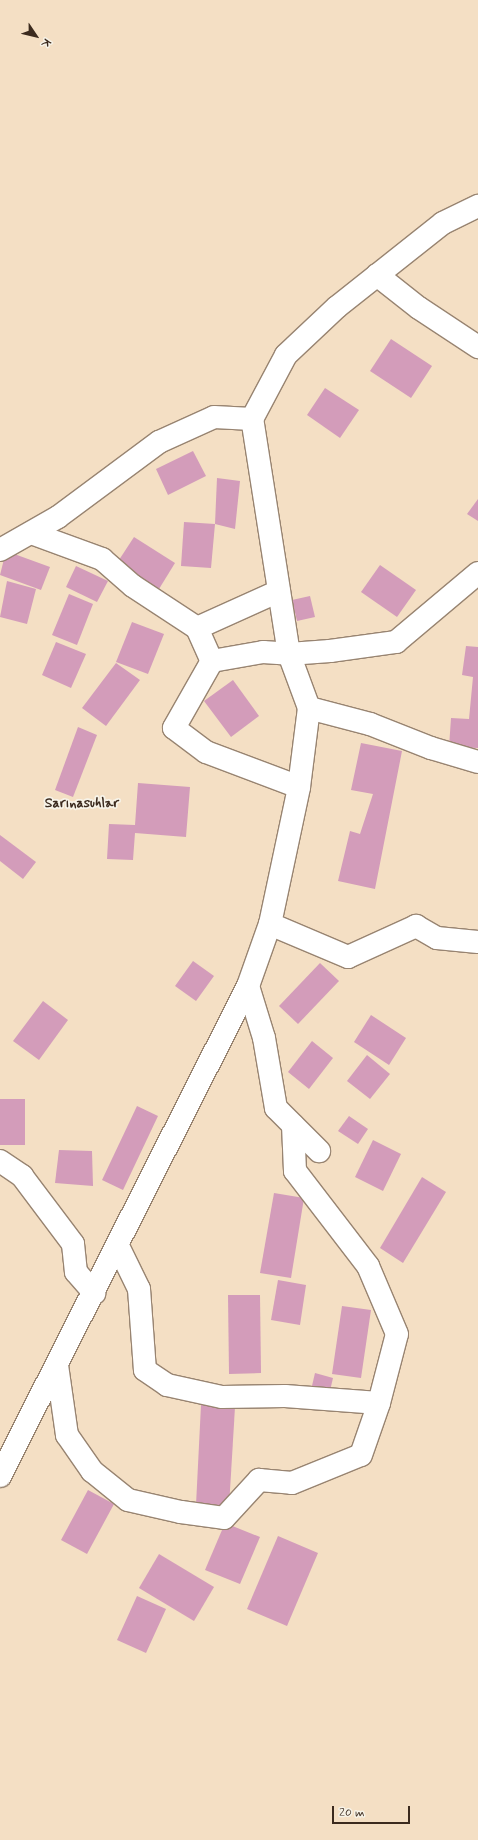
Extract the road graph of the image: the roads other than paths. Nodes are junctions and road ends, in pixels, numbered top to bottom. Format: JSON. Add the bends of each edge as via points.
{"nodes":[{"id":1,"x":478,"y":206,"type":"edge"},
{"id":2,"x":377,"y":275,"type":"junction"},
{"id":3,"x":478,"y":347,"type":"edge"},
{"id":4,"x":252,"y":419,"type":"junction"},
{"id":5,"x":31,"y":533,"type":"junction"},
{"id":6,"x":0,"y":550,"type":"edge"},
{"id":7,"x":478,"y":573,"type":"edge"},
{"id":8,"x":279,"y":591,"type":"junction"},
{"id":9,"x":197,"y":628,"type":"junction"},
{"id":10,"x":289,"y":654,"type":"junction"},
{"id":11,"x":212,"y":661,"type":"junction"},
{"id":12,"x":309,"y":708,"type":"junction"},
{"id":13,"x":478,"y":762,"type":"edge"},
{"id":14,"x":299,"y":787,"type":"junction"},
{"id":15,"x":270,"y":924,"type":"junction"},
{"id":16,"x":478,"y":942,"type":"edge"},
{"id":17,"x":248,"y":986,"type":"junction"},
{"id":18,"x":293,"y":1125,"type":"junction"},
{"id":19,"x":318,"y":1151,"type":"dead end"},
{"id":20,"x":0,"y":1161,"type":"edge"},
{"id":21,"x":118,"y":1246,"type":"junction"},
{"id":22,"x":94,"y":1293,"type":"junction"},
{"id":23,"x":57,"y":1365,"type":"junction"},
{"id":24,"x":380,"y":1403,"type":"junction"},
{"id":25,"x":0,"y":1476,"type":"edge"}],
"edges":[{"from":1,"to":2,"type":"street","via":[[443,224]]},
{"from":2,"to":3,"type":"street","via":[[419,308]]},
{"from":2,"to":4,"type":"street","via":[[337,307],[286,355]]},
{"from":4,"to":5,"type":"street","via":[[214,417],[159,442],[58,517]]},
{"from":4,"to":8,"type":"street"},
{"from":5,"to":6,"type":"street"},
{"from":5,"to":9,"type":"street","via":[[102,559],[133,586]]},
{"from":7,"to":10,"type":"street","via":[[396,642]]},
{"from":8,"to":9,"type":"street"},
{"from":8,"to":10,"type":"street"},
{"from":9,"to":11,"type":"street"},
{"from":10,"to":11,"type":"street","via":[[263,652]]},
{"from":10,"to":12,"type":"street"},
{"from":11,"to":14,"type":"street","via":[[174,728],[206,752]]},
{"from":12,"to":13,"type":"street","via":[[370,724],[431,748]]},
{"from":12,"to":14,"type":"street"},
{"from":14,"to":15,"type":"street"},
{"from":15,"to":16,"type":"street","via":[[348,957],[416,926],[438,938]]},
{"from":15,"to":17,"type":"street"},
{"from":17,"to":18,"type":"street","via":[[264,1038],[276,1108]]},
{"from":17,"to":21,"type":"street"},
{"from":18,"to":19,"type":"street"},
{"from":18,"to":24,"type":"street","via":[[295,1171],[368,1266],[397,1334]]},
{"from":20,"to":22,"type":"street","via":[[22,1176],[73,1244],[76,1272]]},
{"from":21,"to":22,"type":"street"},
{"from":21,"to":24,"type":"street","via":[[139,1288],[145,1370],[167,1385],[222,1397],[285,1396]]},
{"from":22,"to":23,"type":"street"},
{"from":23,"to":24,"type":"street","via":[[67,1435],[92,1472],[128,1500],[181,1512],[224,1518],[259,1480],[292,1483],[361,1455]]},
{"from":23,"to":25,"type":"street"}]}
